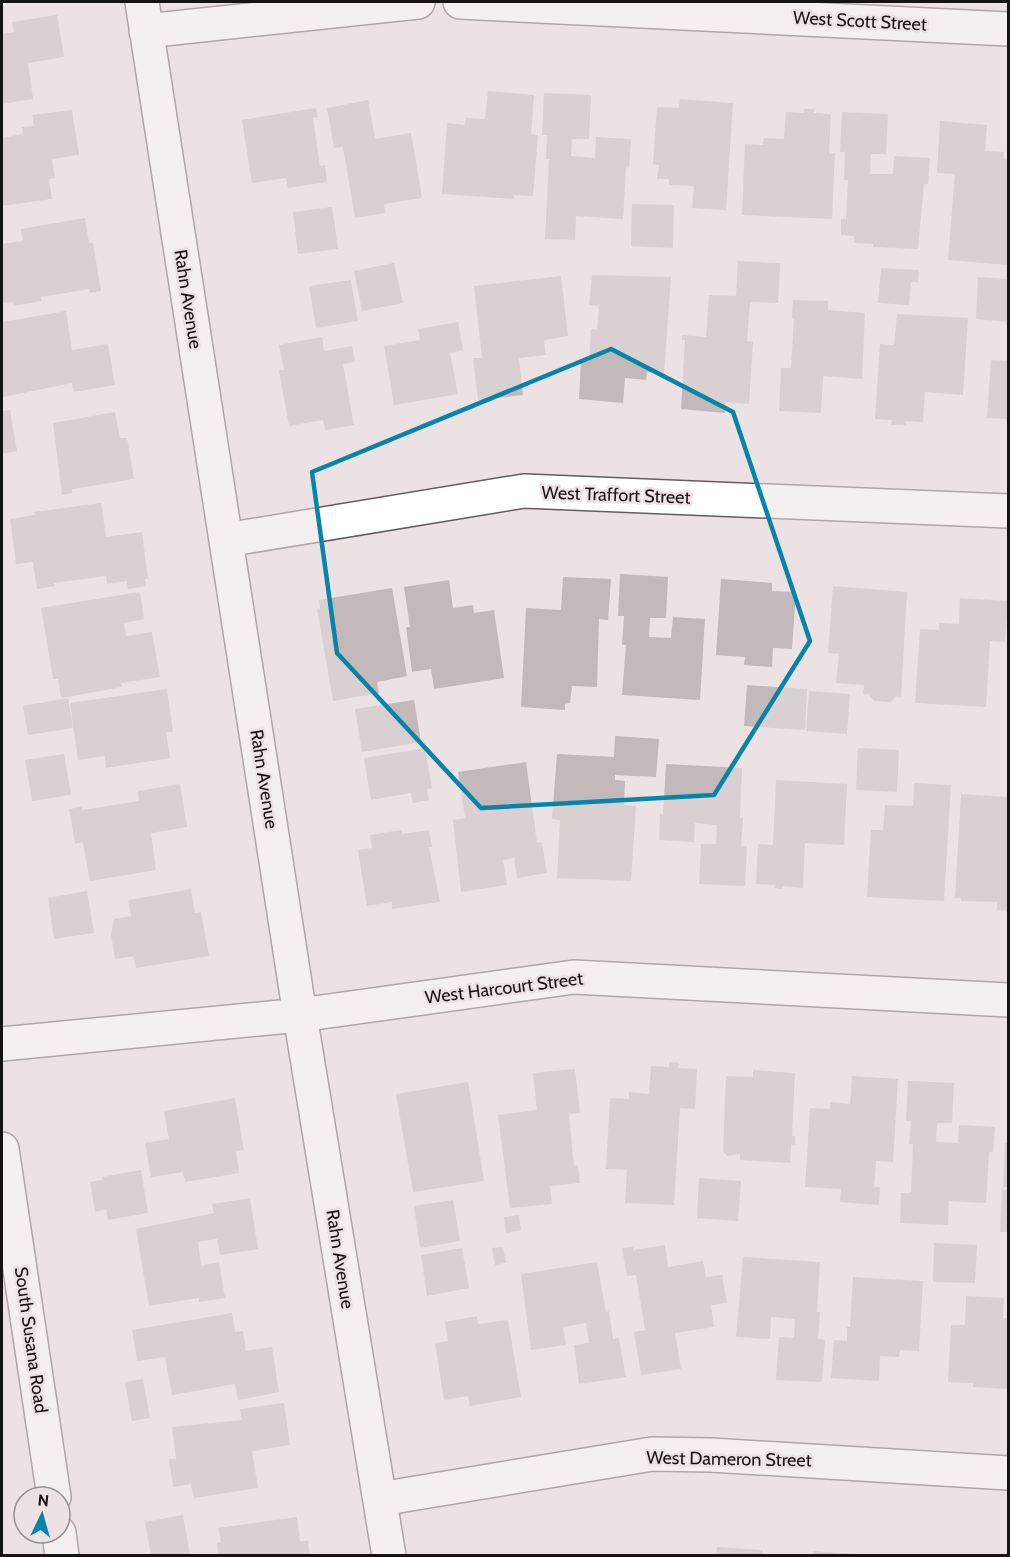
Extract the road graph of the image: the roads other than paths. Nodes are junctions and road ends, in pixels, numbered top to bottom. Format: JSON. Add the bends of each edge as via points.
{"nodes":[{"id":1,"x":418,"y":2,"type":"edge"},
{"id":2,"x":460,"y":2,"type":"edge"},
{"id":3,"x":144,"y":16,"type":"edge"},
{"id":4,"x":1008,"y":29,"type":"edge"},
{"id":5,"x":1008,"y":511,"type":"edge"},
{"id":6,"x":226,"y":540,"type":"junction"},
{"id":7,"x":1008,"y":1000,"type":"edge"},
{"id":8,"x":300,"y":1015,"type":"junction"},
{"id":9,"x":2,"y":1044,"type":"edge"},
{"id":10,"x":2,"y":1149,"type":"edge"},
{"id":11,"x":5,"y":1179,"type":"edge"},
{"id":12,"x":1008,"y":1473,"type":"edge"},
{"id":13,"x":52,"y":1485,"type":"edge"},
{"id":14,"x":380,"y":1499,"type":"junction"},
{"id":15,"x":389,"y":1556,"type":"edge"}],
"edges":[{"from":1,"to":3,"type":"street"},
{"from":2,"to":4,"type":"street","name":"West Scott Street"},
{"from":3,"to":6,"type":"street","name":"Rahn Avenue"},
{"from":5,"to":6,"type":"street","name":"West Traffort Street","via":[[524,491]]},
{"from":6,"to":8,"type":"street","name":"Rahn Avenue"},
{"from":7,"to":8,"type":"street","name":"West Harcourt Street","via":[[574,976]]},
{"from":8,"to":9,"type":"street","name":"West Harcourt Street"},
{"from":8,"to":14,"type":"street","name":"Rahn Avenue"},
{"from":10,"to":11,"type":"street","name":"South Susana Road"},
{"from":11,"to":13,"type":"street","name":"South Susana Road"},
{"from":12,"to":14,"type":"street","name":"West Dameron Street","via":[[651,1454]]},
{"from":14,"to":15,"type":"street","name":"Rahn Avenue"}]}
